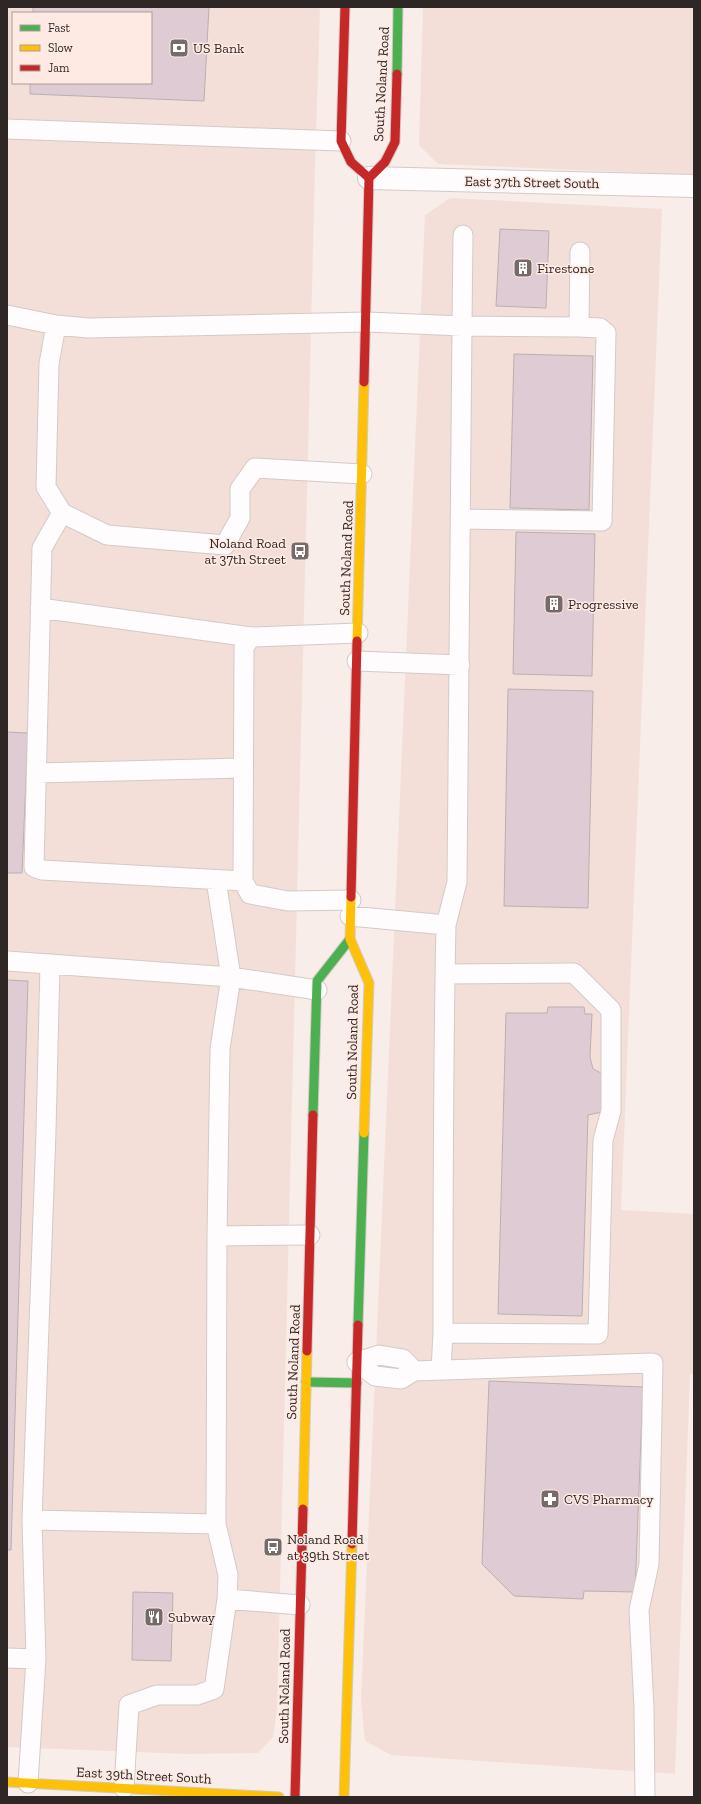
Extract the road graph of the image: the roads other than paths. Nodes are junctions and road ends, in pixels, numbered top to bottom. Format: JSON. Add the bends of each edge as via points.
{"nodes":[{"id":1,"x":345,"y":7,"type":"edge"},
{"id":2,"x":398,"y":7,"type":"edge"},
{"id":3,"x":7,"y":129,"type":"edge"},
{"id":4,"x":341,"y":141,"type":"junction"},
{"id":5,"x":369,"y":178,"type":"junction"},
{"id":6,"x":694,"y":186,"type":"edge"},
{"id":7,"x":463,"y":235,"type":"dead end"},
{"id":8,"x":580,"y":252,"type":"dead end"},
{"id":9,"x":7,"y":315,"type":"edge"},
{"id":10,"x":367,"y":322,"type":"junction"},
{"id":11,"x":56,"y":325,"type":"junction"},
{"id":12,"x":462,"y":326,"type":"junction"},
{"id":13,"x":579,"y":327,"type":"junction"},
{"id":14,"x":362,"y":474,"type":"junction"},
{"id":15,"x":62,"y":513,"type":"junction"},
{"id":16,"x":460,"y":520,"type":"junction"},
{"id":17,"x":40,"y":608,"type":"junction"},
{"id":18,"x":358,"y":632,"type":"junction"},
{"id":19,"x":251,"y":637,"type":"junction"},
{"id":20,"x":357,"y":661,"type":"junction"},
{"id":21,"x":460,"y":665,"type":"junction"},
{"id":22,"x":243,"y":768,"type":"junction"},
{"id":23,"x":37,"y":773,"type":"junction"},
{"id":24,"x":216,"y":880,"type":"junction"},
{"id":25,"x":243,"y":881,"type":"junction"},
{"id":26,"x":350,"y":908,"type":"junction"},
{"id":27,"x":446,"y":925,"type":"junction"},
{"id":28,"x":350,"y":939,"type":"junction"},
{"id":29,"x":7,"y":961,"type":"edge"},
{"id":30,"x":50,"y":964,"type":"junction"},
{"id":31,"x":445,"y":974,"type":"junction"},
{"id":32,"x":231,"y":977,"type":"junction"},
{"id":33,"x":317,"y":990,"type":"junction"},
{"id":34,"x":310,"y":1235,"type":"junction"},
{"id":35,"x":217,"y":1236,"type":"junction"},
{"id":36,"x":444,"y":1333,"type":"junction"},
{"id":37,"x":357,"y":1362,"type":"junction"},
{"id":38,"x":442,"y":1370,"type":"junction"},
{"id":39,"x":306,"y":1382,"type":"junction"},
{"id":40,"x":356,"y":1383,"type":"junction"},
{"id":41,"x":32,"y":1520,"type":"junction"},
{"id":42,"x":216,"y":1524,"type":"junction"},
{"id":43,"x":227,"y":1599,"type":"junction"},
{"id":44,"x":300,"y":1605,"type":"junction"},
{"id":45,"x":7,"y":1658,"type":"edge"},
{"id":46,"x":36,"y":1659,"type":"junction"},
{"id":47,"x":7,"y":1782,"type":"edge"},
{"id":48,"x":28,"y":1783,"type":"junction"},
{"id":49,"x":124,"y":1788,"type":"junction"},
{"id":50,"x":70,"y":1791,"type":"edge"},
{"id":51,"x":279,"y":1797,"type":"edge"},
{"id":52,"x":295,"y":1797,"type":"edge"},
{"id":53,"x":344,"y":1797,"type":"edge"},
{"id":54,"x":645,"y":1797,"type":"edge"}],
"edges":[{"from":1,"to":4,"type":"main road"},
{"from":2,"to":5,"type":"main road","name":"South Noland Road","via":[[395,142],[385,162]]},
{"from":3,"to":4,"type":"lane"},
{"from":4,"to":5,"type":"main road","via":[[351,162]]},
{"from":5,"to":6,"type":"street","name":"East 37th Street South"},
{"from":5,"to":10,"type":"main road","name":"South Noland Road"},
{"from":7,"to":12,"type":"lane"},
{"from":8,"to":13,"type":"lane"},
{"from":9,"to":11,"type":"lane"},
{"from":10,"to":11,"type":"lane","via":[[88,328]]},
{"from":10,"to":12,"type":"lane"},
{"from":10,"to":14,"type":"main road","name":"South Noland Road"},
{"from":11,"to":15,"type":"lane","via":[[49,364],[46,487]]},
{"from":12,"to":13,"type":"lane"},
{"from":12,"to":16,"type":"lane"},
{"from":13,"to":16,"type":"lane","via":[[600,328],[606,333],[602,521]]},
{"from":14,"to":15,"type":"lane","via":[[255,468],[240,489],[240,518],[225,545],[107,535]]},
{"from":14,"to":18,"type":"main road","name":"South Noland Road"},
{"from":15,"to":17,"type":"lane","via":[[42,548]]},
{"from":16,"to":21,"type":"lane"},
{"from":17,"to":19,"type":"lane"},
{"from":17,"to":23,"type":"lane"},
{"from":18,"to":19,"type":"lane"},
{"from":18,"to":20,"type":"main road","name":"South Noland Road"},
{"from":19,"to":22,"type":"lane","via":[[244,647]]},
{"from":20,"to":21,"type":"lane"},
{"from":20,"to":26,"type":"main road","name":"South Noland Road"},
{"from":21,"to":27,"type":"lane","via":[[457,882]]},
{"from":22,"to":23,"type":"lane"},
{"from":22,"to":25,"type":"lane"},
{"from":23,"to":24,"type":"lane","via":[[34,867],[42,870]]},
{"from":24,"to":25,"type":"lane"},
{"from":24,"to":32,"type":"lane"},
{"from":25,"to":26,"type":"lane","via":[[250,894]]},
{"from":26,"to":27,"type":"lane"},
{"from":26,"to":28,"type":"main road","name":"South Noland Road"},
{"from":27,"to":31,"type":"lane"},
{"from":28,"to":33,"type":"main road","name":"South Noland Road","via":[[317,981]]},
{"from":28,"to":37,"type":"main road","name":"South Noland Road","via":[[369,983]]},
{"from":29,"to":30,"type":"lane"},
{"from":30,"to":32,"type":"lane"},
{"from":30,"to":41,"type":"lane"},
{"from":31,"to":36,"type":"lane"},
{"from":31,"to":36,"type":"lane","via":[[574,973],[611,1010],[611,1111],[602,1140],[598,1334]]},
{"from":32,"to":33,"type":"lane"},
{"from":32,"to":35,"type":"lane","via":[[220,1049]]},
{"from":33,"to":34,"type":"main road","name":"South Noland Road"},
{"from":34,"to":35,"type":"lane"},
{"from":34,"to":39,"type":"main road","name":"South Noland Road"},
{"from":35,"to":42,"type":"lane"},
{"from":36,"to":38,"type":"lane"},
{"from":37,"to":38,"type":"lane","via":[[375,1376],[401,1379],[414,1371]]},
{"from":37,"to":40,"type":"main road","name":"South Noland Road"},
{"from":38,"to":54,"type":"lane","via":[[653,1363],[649,1564],[639,1610]]},
{"from":39,"to":40,"type":"main road"},
{"from":39,"to":44,"type":"main road","name":"South Noland Road"},
{"from":40,"to":53,"type":"main road","name":"South Noland Road"},
{"from":41,"to":42,"type":"lane"},
{"from":41,"to":46,"type":"lane"},
{"from":42,"to":43,"type":"lane","via":[[228,1575]]},
{"from":43,"to":44,"type":"lane"},
{"from":43,"to":49,"type":"lane","via":[[214,1689],[197,1694],[157,1695],[129,1705]]},
{"from":44,"to":52,"type":"main road","name":"South Noland Road"},
{"from":45,"to":46,"type":"lane"},
{"from":46,"to":48,"type":"lane"},
{"from":47,"to":48,"type":"main road","name":"East 39th Street South"},
{"from":48,"to":50,"type":"main road","name":"East 39th Street South"},
{"from":49,"to":50,"type":"main road","name":"East 39th Street South"},
{"from":49,"to":51,"type":"main road","name":"East 39th Street South"}]}
